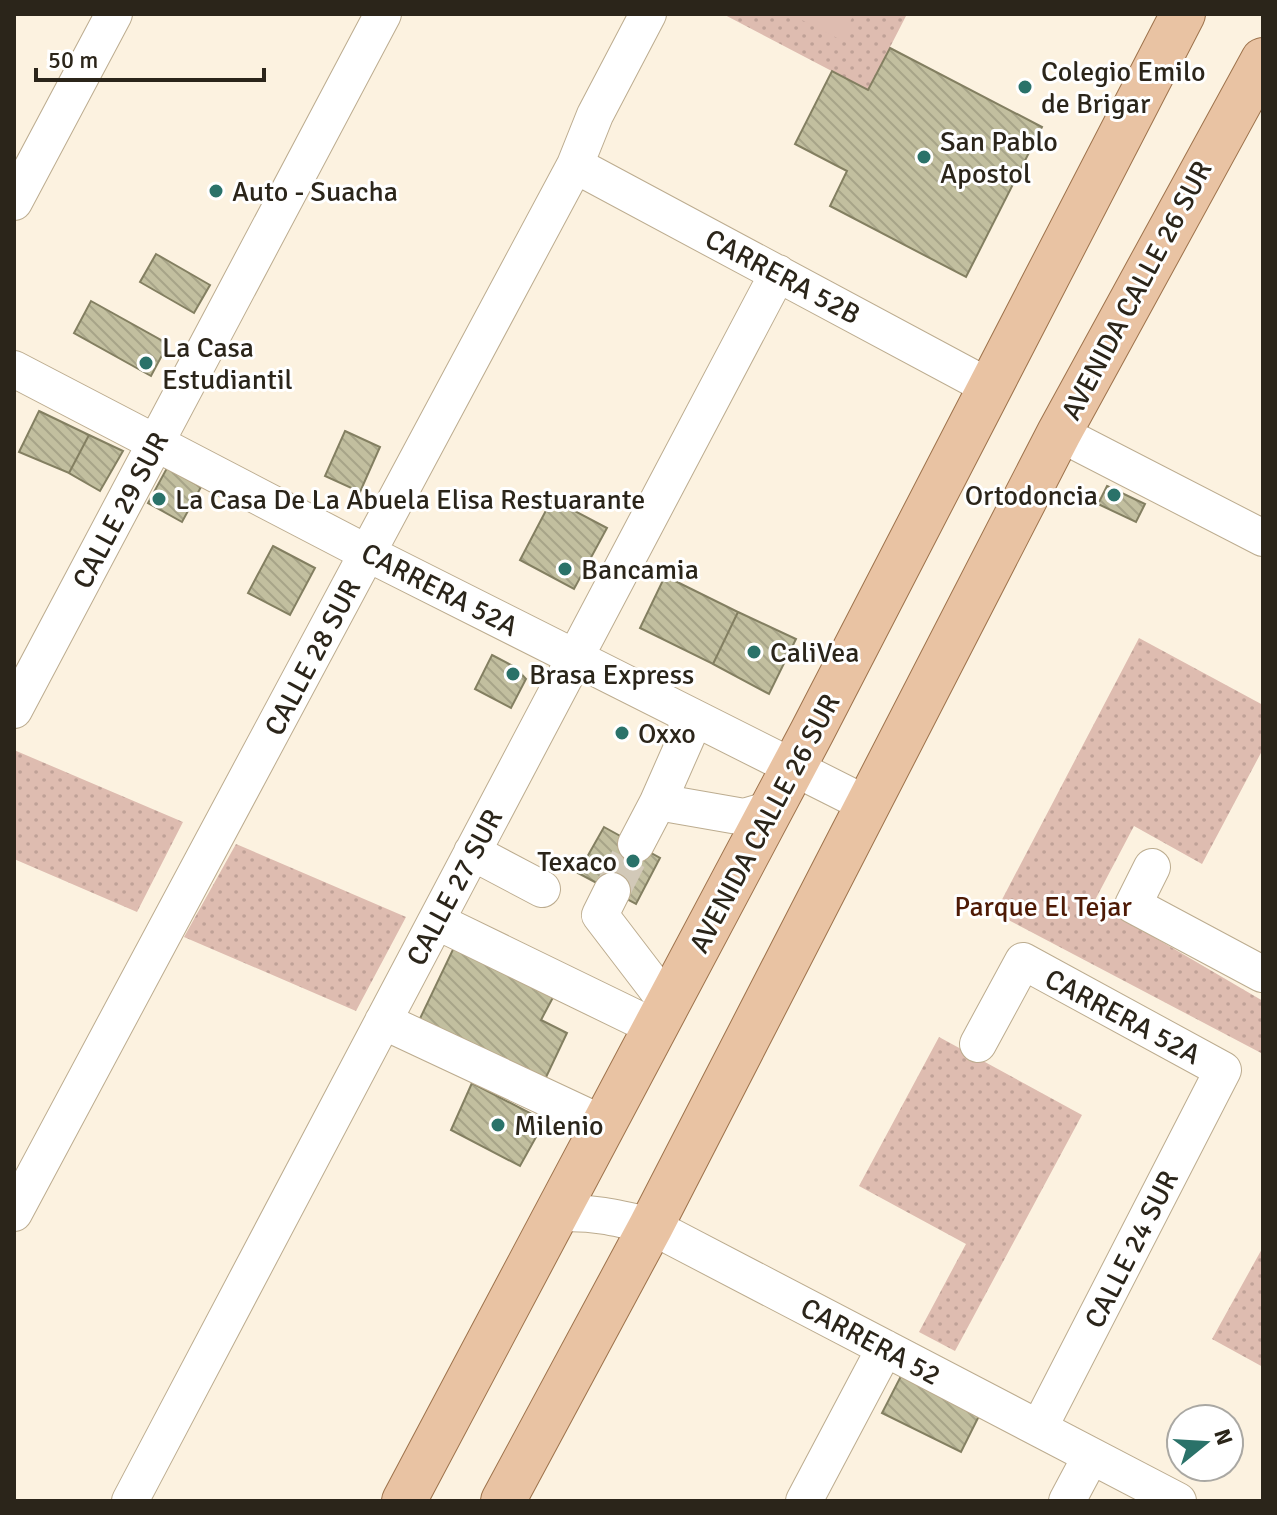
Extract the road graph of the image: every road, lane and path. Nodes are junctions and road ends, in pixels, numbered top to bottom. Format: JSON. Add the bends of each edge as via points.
{"nodes":[{"id":1,"x":114,"y":14,"type":"edge"},
{"id":2,"x":383,"y":14,"type":"edge"},
{"id":3,"x":648,"y":14,"type":"edge"},
{"id":4,"x":1183,"y":14,"type":"edge"},
{"id":5,"x":1263,"y":60,"type":"edge"},
{"id":6,"x":1263,"y":76,"type":"edge"},
{"id":7,"x":1207,"y":159,"type":"junction"},
{"id":8,"x":575,"y":165,"type":"junction"},
{"id":9,"x":14,"y":202,"type":"edge"},
{"id":10,"x":778,"y":273,"type":"junction"},
{"id":11,"x":14,"y":369,"type":"edge"},
{"id":12,"x":991,"y":388,"type":"junction"},
{"id":13,"x":1059,"y":433,"type":"junction"},
{"id":14,"x":155,"y":443,"type":"junction"},
{"id":15,"x":1263,"y":538,"type":"edge"},
{"id":16,"x":367,"y":553,"type":"junction"},
{"id":17,"x":575,"y":657,"type":"junction"},
{"id":18,"x":14,"y":710,"type":"edge"},
{"id":19,"x":685,"y":715,"type":"junction"},
{"id":20,"x":794,"y":767,"type":"junction"},
{"id":21,"x":658,"y":802,"type":"junction"},
{"id":22,"x":868,"y":805,"type":"junction"},
{"id":23,"x":771,"y":809,"type":"junction"},
{"id":24,"x":636,"y":844,"type":"tunnel mouth"},
{"id":25,"x":472,"y":852,"type":"junction"},
{"id":26,"x":1152,"y":867,"type":"dead end"},
{"id":27,"x":542,"y":889,"type":"dead end"},
{"id":28,"x":612,"y":891,"type":"tunnel mouth"},
{"id":29,"x":436,"y":921,"type":"junction"},
{"id":30,"x":1262,"y":973,"type":"edge"},
{"id":31,"x":662,"y":1016,"type":"junction"},
{"id":32,"x":383,"y":1021,"type":"junction"},
{"id":33,"x":978,"y":1044,"type":"dead end"},
{"id":34,"x":1223,"y":1070,"type":"joint"},
{"id":35,"x":603,"y":1124,"type":"junction"},
{"id":36,"x":14,"y":1213,"type":"edge"},
{"id":37,"x":556,"y":1214,"type":"junction"},
{"id":38,"x":651,"y":1226,"type":"junction"},
{"id":39,"x":885,"y":1348,"type":"junction"},
{"id":40,"x":1039,"y":1428,"type":"junction"},
{"id":41,"x":1091,"y":1456,"type":"junction"},
{"id":42,"x":130,"y":1501,"type":"edge"},
{"id":43,"x":404,"y":1501,"type":"edge"},
{"id":44,"x":503,"y":1501,"type":"edge"},
{"id":45,"x":804,"y":1501,"type":"edge"},
{"id":46,"x":1067,"y":1501,"type":"edge"},
{"id":47,"x":1178,"y":1501,"type":"edge"}],
"edges":[{"from":1,"to":9,"type":"street"},
{"from":2,"to":14,"type":"street","name":"CALLE 29 SUR"},
{"from":3,"to":8,"type":"street","name":"CALLE 28 SUR"},
{"from":4,"to":12,"type":"main road","name":"AVENIDA CALLE 26 SUR"},
{"from":5,"to":7,"type":"main road","name":"AVENIDA CALLE 26 SUR"},
{"from":6,"to":7,"type":"main road"},
{"from":7,"to":13,"type":"main road","name":"AVENIDA CALLE 26 SUR"},
{"from":8,"to":10,"type":"street","name":"CARRERA 52B"},
{"from":8,"to":16,"type":"street","name":"CALLE 28 SUR"},
{"from":10,"to":12,"type":"street","name":"CARRERA 52B"},
{"from":10,"to":17,"type":"street","name":"CALLE 27 SUR"},
{"from":11,"to":14,"type":"street","name":"CARRERA 52A"},
{"from":12,"to":20,"type":"main road","name":"AVENIDA CALLE 26 SUR"},
{"from":13,"to":15,"type":"street"},
{"from":13,"to":22,"type":"main road","name":"AVENIDA CALLE 26 SUR"},
{"from":14,"to":16,"type":"street","name":"CARRERA 52A"},
{"from":14,"to":18,"type":"street","name":"CALLE 29 SUR"},
{"from":16,"to":17,"type":"street","name":"CARRERA 52A"},
{"from":16,"to":36,"type":"street","name":"CALLE 28 SUR"},
{"from":17,"to":19,"type":"street","name":"CARRERA 52A"},
{"from":17,"to":25,"type":"street","name":"CALLE 27 SUR"},
{"from":19,"to":20,"type":"street","name":"CARRERA 52A"},
{"from":19,"to":21,"type":"street","via":[[688,734]]},
{"from":20,"to":22,"type":"street","name":"CARRERA 52A"},
{"from":20,"to":23,"type":"main road","name":"AVENIDA CALLE 26 SUR"},
{"from":21,"to":23,"type":"street","via":[[744,817]]},
{"from":21,"to":24,"type":"street"},
{"from":22,"to":38,"type":"main road","name":"AVENIDA CALLE 26 SUR"},
{"from":23,"to":31,"type":"main road","name":"AVENIDA CALLE 26 SUR"},
{"from":25,"to":27,"type":"street"},
{"from":25,"to":29,"type":"street","name":"CALLE 27 SUR"},
{"from":26,"to":30,"type":"street","via":[[1133,905]]},
{"from":28,"to":31,"type":"street","via":[[600,915]]},
{"from":29,"to":31,"type":"street"},
{"from":29,"to":32,"type":"street","name":"CALLE 27 SUR"},
{"from":31,"to":35,"type":"main road","name":"AVENIDA CALLE 26 SUR"},
{"from":32,"to":35,"type":"street"},
{"from":32,"to":42,"type":"street","name":"CALLE 27 SUR"},
{"from":33,"to":34,"type":"street","name":"CARRERA 52A","via":[[1023,961]]},
{"from":34,"to":40,"type":"street","name":"CALLE 24 SUR"},
{"from":35,"to":37,"type":"main road","name":"AVENIDA CALLE 26 SUR"},
{"from":37,"to":38,"type":"street","name":"CARRERA 52","via":[[608,1215]]},
{"from":37,"to":43,"type":"main road","name":"AVENIDA CALLE 26 SUR"},
{"from":38,"to":39,"type":"street","name":"CARRERA 52"},
{"from":38,"to":44,"type":"main road","name":"AVENIDA CALLE 26 SUR"},
{"from":39,"to":40,"type":"street","name":"CARRERA 52"},
{"from":39,"to":45,"type":"street"},
{"from":40,"to":41,"type":"street","name":"CARRERA 52"},
{"from":41,"to":46,"type":"street"},
{"from":41,"to":47,"type":"street","name":"CARRERA 52"}]}
